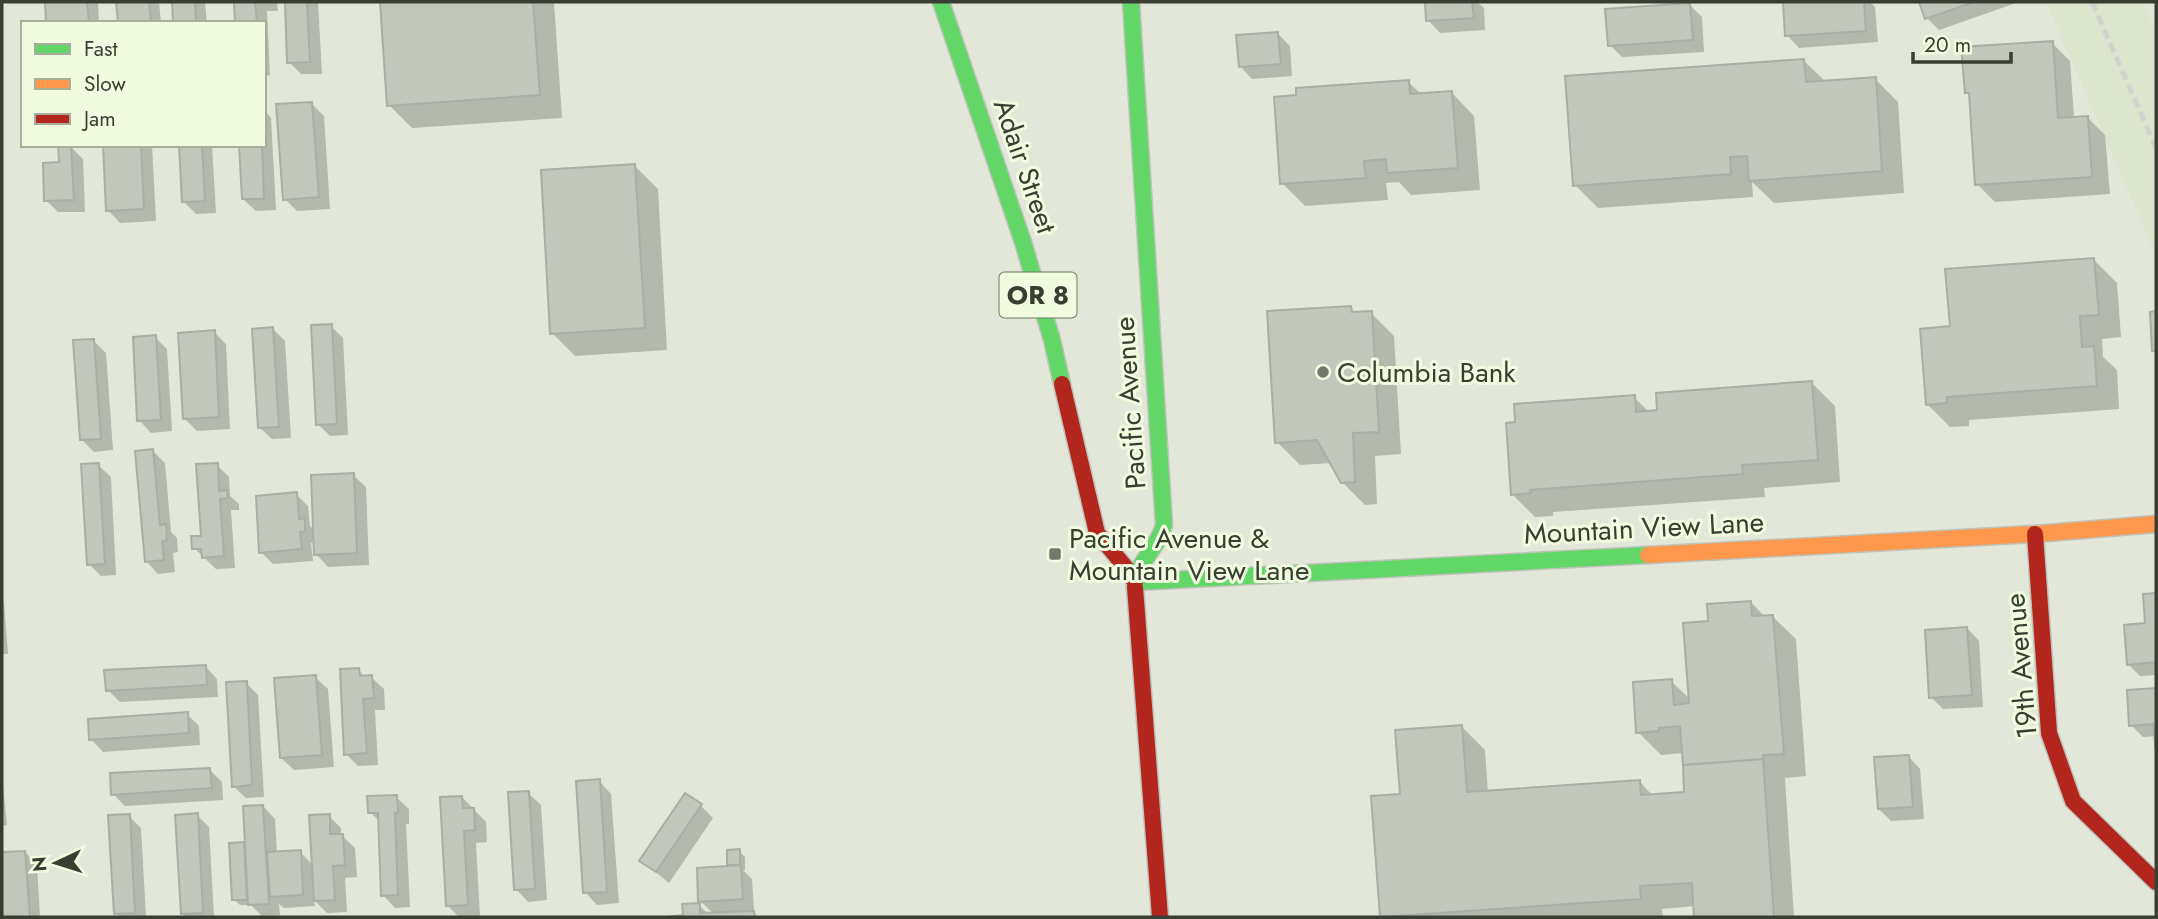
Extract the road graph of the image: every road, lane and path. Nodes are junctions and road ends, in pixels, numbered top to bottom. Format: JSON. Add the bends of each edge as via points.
{"nodes":[{"id":1,"x":941,"y":2,"type":"edge"},
{"id":2,"x":1131,"y":2,"type":"edge"},
{"id":3,"x":2156,"y":524,"type":"edge"},
{"id":4,"x":2035,"y":534,"type":"junction"},
{"id":5,"x":1135,"y":582,"type":"junction"},
{"id":6,"x":2156,"y":883,"type":"edge"},
{"id":7,"x":1160,"y":917,"type":"edge"}],
"edges":[{"from":1,"to":5,"type":"main road","name":"Adair Street","number":"OR 8","via":[[1052,340],[1097,533],[1129,568]]},
{"from":2,"to":5,"type":"main road","name":"Pacific Avenue","via":[[1164,526],[1161,540],[1139,568]]},
{"from":3,"to":4,"type":"main road","name":"Mountain View Lane"},
{"from":4,"to":5,"type":"main road","name":"Mountain View Lane"},
{"from":4,"to":6,"type":"main road","name":"19th Avenue","via":[[2049,733],[2073,801]]},
{"from":5,"to":7,"type":"main road"}]}
